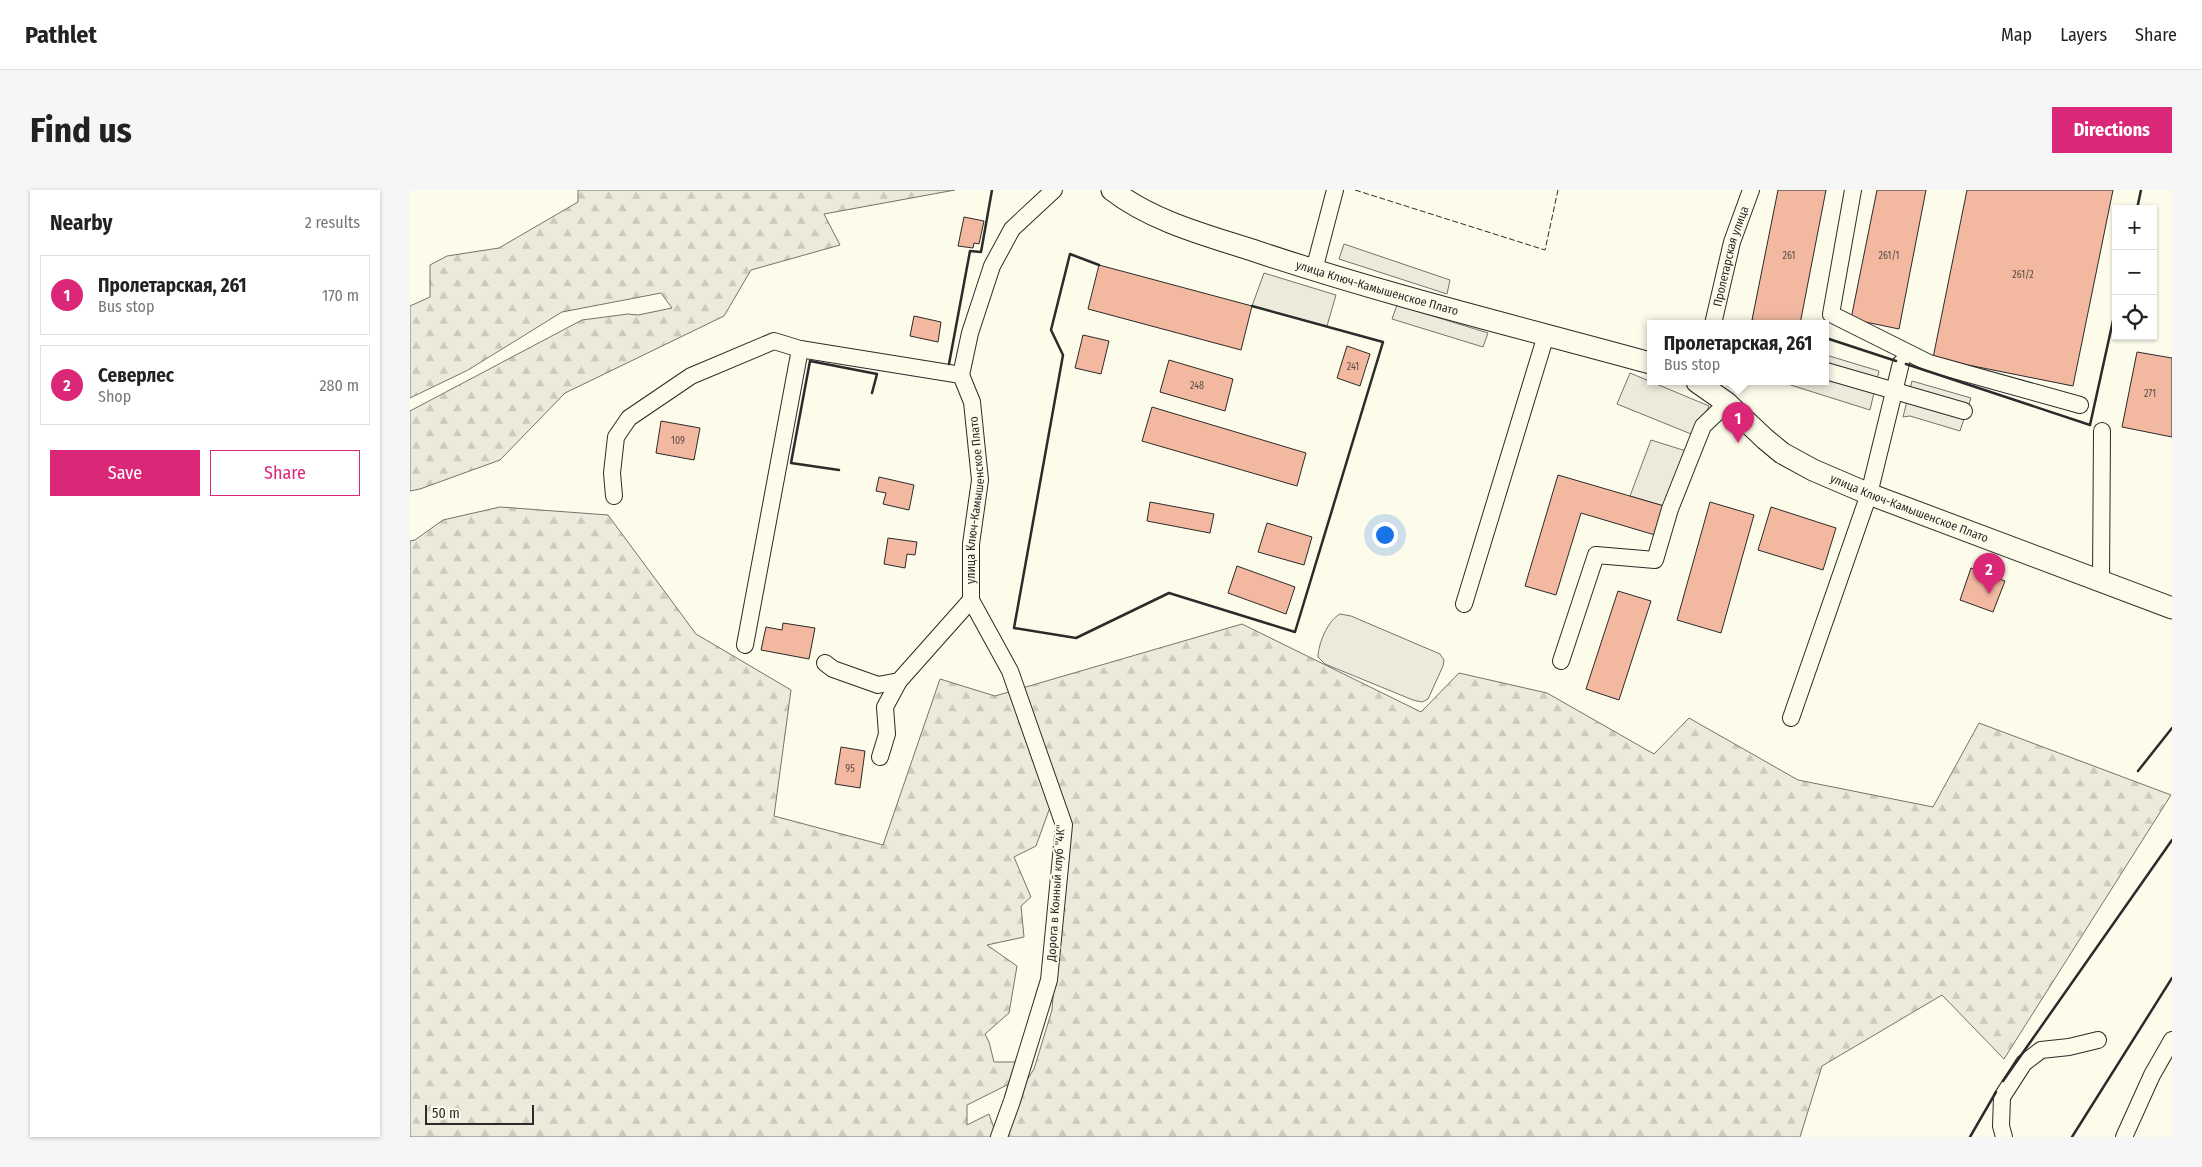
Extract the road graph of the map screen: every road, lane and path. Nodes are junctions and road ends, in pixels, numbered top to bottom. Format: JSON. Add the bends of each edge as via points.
{"nodes":[{"id":1,"x":1054,"y":190,"type":"edge"},
{"id":2,"x":1112,"y":190,"type":"edge"},
{"id":3,"x":1335,"y":190,"type":"edge"},
{"id":4,"x":1751,"y":190,"type":"edge"},
{"id":5,"x":1853,"y":190,"type":"edge"},
{"id":6,"x":1314,"y":270,"type":"junction"},
{"id":7,"x":1714,"y":320,"type":"edge"},
{"id":8,"x":1546,"y":335,"type":"junction"},
{"id":9,"x":800,"y":349,"type":"junction"},
{"id":10,"x":1647,"y":363,"type":"edge"},
{"id":11,"x":1901,"y":363,"type":"dead end"},
{"id":12,"x":1829,"y":372,"type":"edge"},
{"id":13,"x":960,"y":376,"type":"junction"},
{"id":14,"x":1702,"y":385,"type":"edge"},
{"id":15,"x":1893,"y":391,"type":"junction"},
{"id":16,"x":1727,"y":403,"type":"junction"},
{"id":17,"x":2080,"y":404,"type":"dead end"},
{"id":18,"x":1964,"y":412,"type":"dead end"},
{"id":19,"x":2102,"y":431,"type":"dead end"},
{"id":20,"x":1869,"y":494,"type":"junction"},
{"id":21,"x":614,"y":496,"type":"dead end"},
{"id":22,"x":2101,"y":582,"type":"junction"},
{"id":23,"x":971,"y":600,"type":"junction"},
{"id":24,"x":1464,"y":604,"type":"dead end"},
{"id":25,"x":2172,"y":608,"type":"edge"},
{"id":26,"x":745,"y":645,"type":"dead end"},
{"id":27,"x":1561,"y":661,"type":"dead end"},
{"id":28,"x":825,"y":663,"type":"dead end"},
{"id":29,"x":899,"y":681,"type":"junction"},
{"id":30,"x":1791,"y":718,"type":"dead end"},
{"id":31,"x":880,"y":757,"type":"dead end"},
{"id":32,"x":2098,"y":1040,"type":"dead end"},
{"id":33,"x":2172,"y":1040,"type":"edge"},
{"id":34,"x":998,"y":1137,"type":"edge"},
{"id":35,"x":2004,"y":1137,"type":"edge"},
{"id":36,"x":2124,"y":1137,"type":"edge"}],
"edges":[{"from":1,"to":13,"type":"street","via":[[1012,229],[992,266]]},
{"from":2,"to":6,"type":"main road","name":"улица Ключ-Камышенское Плато","via":[[1155,215]]},
{"from":3,"to":6,"type":"street"},
{"from":4,"to":7,"type":"street","name":"Пролетарская улица","via":[[1732,242]]},
{"from":5,"to":17,"type":"street","via":[[1831,314],[1929,363]]},
{"from":6,"to":8,"type":"main road","name":"улица Ключ-Камышенское Плато"},
{"from":8,"to":10,"type":"main road","name":"улица Ключ-Камышенское Плато"},
{"from":8,"to":24,"type":"street"},
{"from":9,"to":13,"type":"street"},
{"from":9,"to":21,"type":"street","via":[[774,341],[691,376],[629,418],[616,437],[612,473]]},
{"from":9,"to":26,"type":"street"},
{"from":11,"to":15,"type":"street"},
{"from":12,"to":15,"type":"street"},
{"from":13,"to":23,"type":"street","name":"улица Ключ-Камышенское Плато","via":[[972,402],[980,480],[971,544]]},
{"from":14,"to":16,"type":"main road","name":"улица Ключ-Камышенское Плато"},
{"from":15,"to":18,"type":"street"},
{"from":15,"to":20,"type":"street"},
{"from":16,"to":20,"type":"main road","name":"улица Ключ-Камышенское Плато","via":[[1782,453]]},
{"from":16,"to":27,"type":"street","via":[[1703,426],[1670,509],[1655,560],[1596,555]]},
{"from":19,"to":22,"type":"street"},
{"from":20,"to":22,"type":"main road","name":"улица Ключ-Камышенское Плато"},
{"from":20,"to":30,"type":"street"},
{"from":22,"to":25,"type":"main road","name":"улица Ключ-Камышенское Плато"},
{"from":23,"to":29,"type":"street"},
{"from":23,"to":34,"type":"street","name":"Дорога в Конный клуб \"4К\"","via":[[1010,671],[1064,824],[1050,980]]},
{"from":28,"to":29,"type":"street","via":[[878,685]]},
{"from":29,"to":31,"type":"street","via":[[885,707],[887,734]]},
{"from":32,"to":35,"type":"street","via":[[2041,1050],[2024,1063],[2002,1097]]},
{"from":33,"to":36,"type":"street"}]}
